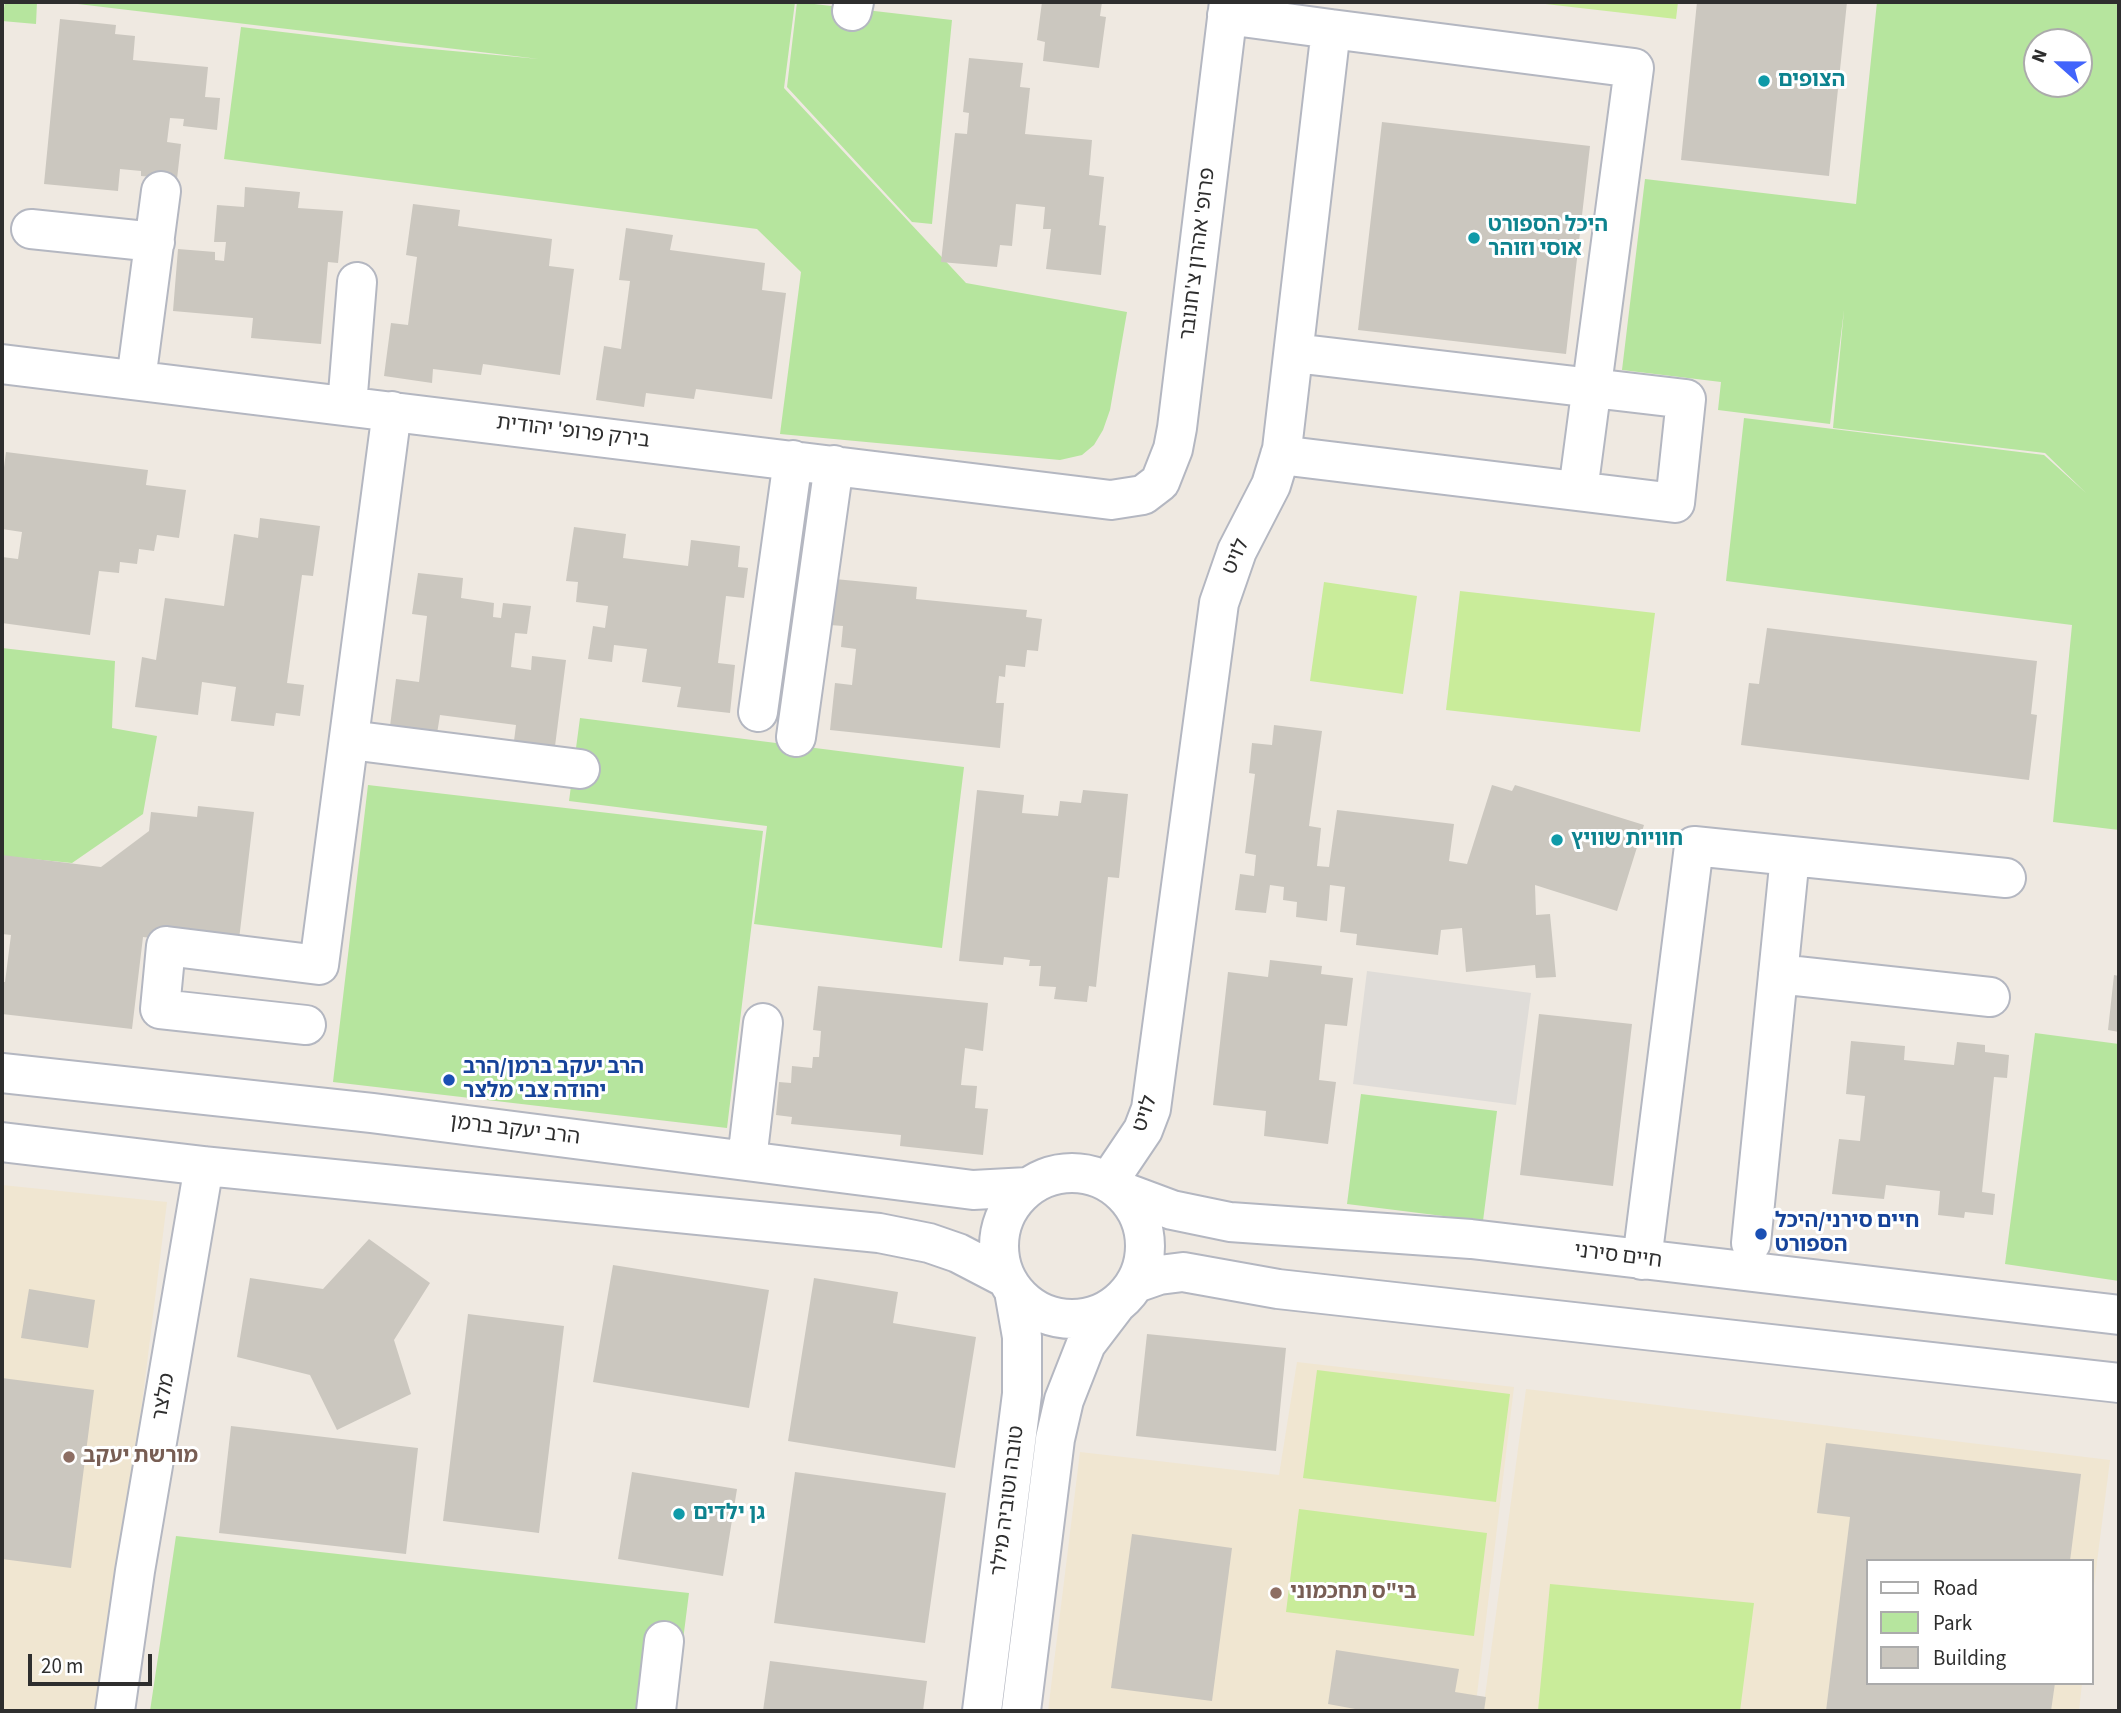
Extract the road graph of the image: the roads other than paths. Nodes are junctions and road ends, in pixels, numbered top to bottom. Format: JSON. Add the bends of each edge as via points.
{"nodes":[{"id":1,"x":1228,"y":9,"type":"edge"},
{"id":2,"x":1331,"y":29,"type":"junction"},
{"id":3,"x":161,"y":191,"type":"dead end"},
{"id":4,"x":31,"y":229,"type":"dead end"},
{"id":5,"x":155,"y":242,"type":"junction"},
{"id":6,"x":357,"y":282,"type":"dead end"},
{"id":7,"x":1294,"y":353,"type":"junction"},
{"id":8,"x":2,"y":364,"type":"edge"},
{"id":9,"x":136,"y":380,"type":"junction"},
{"id":10,"x":1592,"y":387,"type":"junction"},
{"id":11,"x":347,"y":406,"type":"junction"},
{"id":12,"x":392,"y":411,"type":"junction"},
{"id":13,"x":1280,"y":455,"type":"junction"},
{"id":14,"x":793,"y":460,"type":"junction"},
{"id":15,"x":834,"y":465,"type":"junction"},
{"id":16,"x":1578,"y":491,"type":"junction"},
{"id":17,"x":1143,"y":495,"type":"joint"},
{"id":18,"x":758,"y":712,"type":"dead end"},
{"id":19,"x":796,"y":737,"type":"dead end"},
{"id":20,"x":350,"y":740,"type":"junction"},
{"id":21,"x":580,"y":769,"type":"dead end"},
{"id":22,"x":1790,"y":856,"type":"junction"},
{"id":23,"x":2006,"y":878,"type":"dead end"},
{"id":24,"x":1778,"y":974,"type":"junction"},
{"id":25,"x":1990,"y":997,"type":"dead end"},
{"id":26,"x":763,"y":1023,"type":"dead end"},
{"id":27,"x":306,"y":1025,"type":"dead end"},
{"id":28,"x":2,"y":1073,"type":"edge"},
{"id":29,"x":2,"y":1142,"type":"edge"},
{"id":30,"x":747,"y":1160,"type":"junction"},
{"id":31,"x":204,"y":1166,"type":"junction"},
{"id":32,"x":1114,"y":1186,"type":"junction"},
{"id":33,"x":1028,"y":1187,"type":"junction"},
{"id":34,"x":1751,"y":1243,"type":"dead end"},
{"id":35,"x":1642,"y":1260,"type":"junction"},
{"id":36,"x":1010,"y":1284,"type":"junction"},
{"id":37,"x":1125,"y":1294,"type":"junction"},
{"id":38,"x":2119,"y":1315,"type":"edge"},
{"id":39,"x":2119,"y":1383,"type":"edge"},
{"id":40,"x":664,"y":1642,"type":"dead end"},
{"id":41,"x":115,"y":1711,"type":"edge"},
{"id":42,"x":656,"y":1711,"type":"edge"},
{"id":43,"x":982,"y":1711,"type":"edge"},
{"id":44,"x":1021,"y":1711,"type":"edge"}],
"edges":[{"from":1,"to":2,"type":"street"},
{"from":1,"to":17,"type":"street","name":"פרופ' אהרון צ'חנובר","via":[[1177,428],[1160,482]]},
{"from":2,"to":7,"type":"street","name":"לויט"},
{"from":2,"to":10,"type":"street","via":[[1634,68]]},
{"from":3,"to":5,"type":"street"},
{"from":4,"to":5,"type":"street"},
{"from":5,"to":9,"type":"street"},
{"from":6,"to":11,"type":"street"},
{"from":7,"to":10,"type":"street"},
{"from":7,"to":13,"type":"street","name":"לויט"},
{"from":8,"to":9,"type":"street","name":"בירק פרופ' יהודית"},
{"from":9,"to":11,"type":"street","name":"בירק פרופ' יהודית"},
{"from":10,"to":16,"type":"street"},
{"from":10,"to":16,"type":"street","via":[[1686,399],[1675,502]]},
{"from":11,"to":12,"type":"street","name":"בירק פרופ' יהודית"},
{"from":12,"to":14,"type":"street","name":"בירק פרופ' יהודית"},
{"from":12,"to":20,"type":"street"},
{"from":13,"to":16,"type":"street"},
{"from":13,"to":32,"type":"street","name":"לויט","via":[[1271,485],[1229,570],[1217,611],[1152,1109]]},
{"from":14,"to":15,"type":"street","name":"בירק פרופ' יהודית"},
{"from":14,"to":18,"type":"street"},
{"from":15,"to":17,"type":"street","name":"בירק פרופ' יהודית","via":[[1111,500]]},
{"from":15,"to":19,"type":"street"},
{"from":20,"to":21,"type":"street"},
{"from":20,"to":27,"type":"street","via":[[319,965],[166,946],[160,1009]]},
{"from":22,"to":23,"type":"street"},
{"from":22,"to":24,"type":"street"},
{"from":22,"to":35,"type":"street","via":[[1694,846]]},
{"from":24,"to":25,"type":"street"},
{"from":24,"to":34,"type":"street"},
{"from":26,"to":30,"type":"street"},
{"from":28,"to":30,"type":"street","name":"הרב יעקב ברמן","via":[[358,1111]]},
{"from":29,"to":31,"type":"street"},
{"from":30,"to":33,"type":"street","name":"הרב יעקב ברמן","via":[[973,1190]]},
{"from":31,"to":36,"type":"street","via":[[880,1233],[957,1253]]},
{"from":31,"to":41,"type":"street","name":"מלצר"},
{"from":32,"to":33,"type":"street","via":[[1075,1172]]},
{"from":32,"to":35,"type":"street","name":"חיים סירני","via":[[1172,1210],[1230,1222],[1471,1239]]},
{"from":32,"to":37,"type":"street","via":[[1132,1203],[1144,1234],[1142,1267]]},
{"from":33,"to":36,"type":"street","via":[[1004,1219],[999,1239],[1000,1259]]},
{"from":35,"to":38,"type":"street","name":"חיים סירני"},
{"from":36,"to":37,"type":"street","via":[[1026,1304],[1059,1318],[1097,1315]]},
{"from":36,"to":43,"type":"street","name":"טובה וטוביה מילר","via":[[1022,1337],[1022,1394]]},
{"from":37,"to":39,"type":"street","via":[[1159,1275],[1183,1272],[1279,1289]]},
{"from":37,"to":44,"type":"street","name":"טובה וטוביה מילר","via":[[1086,1344],[1064,1400],[1055,1438]]},
{"from":40,"to":42,"type":"street"}]}
